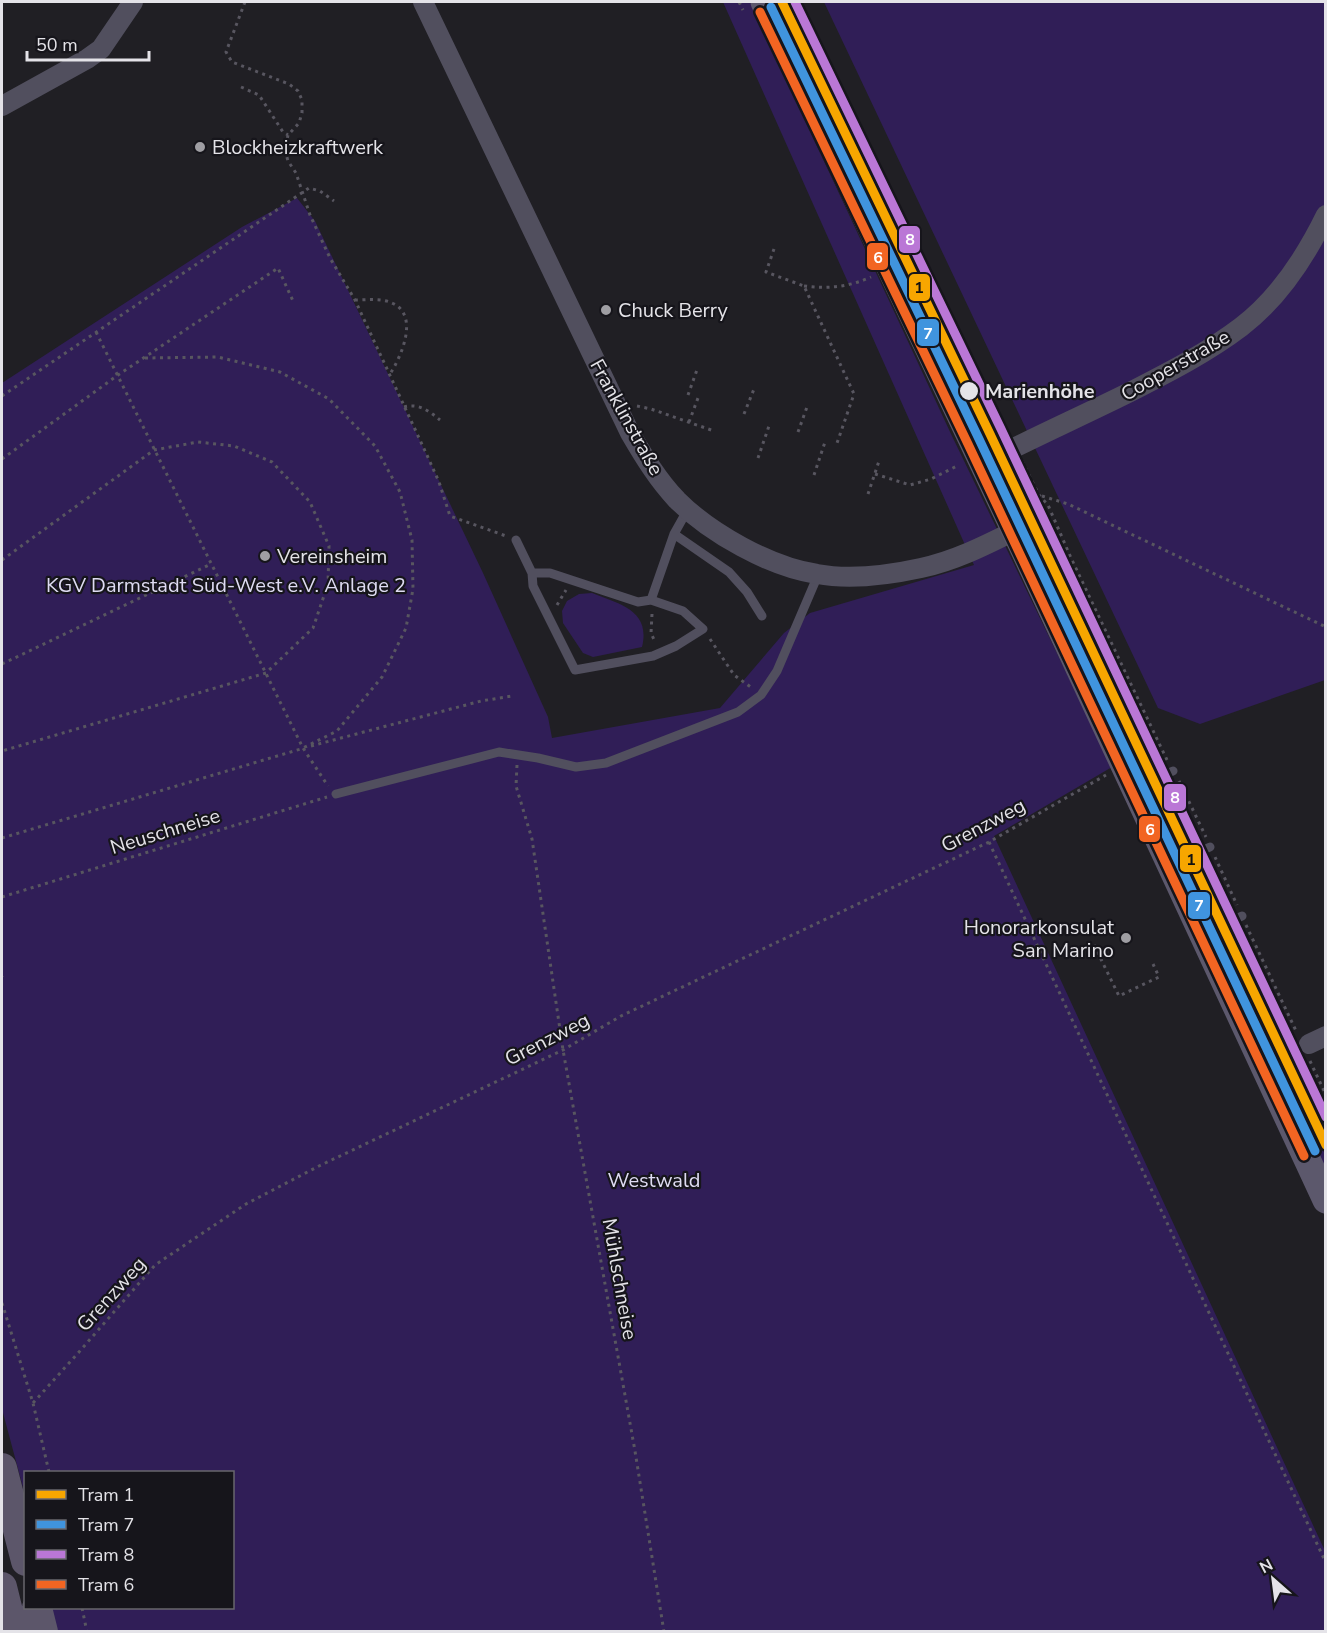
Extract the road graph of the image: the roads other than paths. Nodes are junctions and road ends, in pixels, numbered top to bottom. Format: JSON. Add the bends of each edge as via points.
{"nodes":[{"id":1,"x":133,"y":2,"type":"edge"},
{"id":2,"x":423,"y":2,"type":"edge"},
{"id":3,"x":764,"y":2,"type":"edge"},
{"id":4,"x":2,"y":106,"type":"edge"},
{"id":5,"x":1326,"y":215,"type":"edge"},
{"id":6,"x":972,"y":455,"type":"junction"},
{"id":7,"x":688,"y":509,"type":"junction"},
{"id":8,"x":1014,"y":531,"type":"junction"},
{"id":9,"x":674,"y":534,"type":"junction"},
{"id":10,"x":516,"y":540,"type":"road end"},
{"id":11,"x":532,"y":573,"type":"junction"},
{"id":12,"x":818,"y":575,"type":"junction"},
{"id":13,"x":651,"y":600,"type":"junction"},
{"id":14,"x":762,"y":616,"type":"dead end"},
{"id":15,"x":1173,"y":771,"type":"dead end"},
{"id":16,"x":1129,"y":778,"type":"junction"},
{"id":17,"x":336,"y":794,"type":"road end"},
{"id":18,"x":1210,"y":847,"type":"dead end"},
{"id":19,"x":1170,"y":865,"type":"junction"},
{"id":20,"x":1242,"y":916,"type":"dead end"},
{"id":21,"x":1202,"y":936,"type":"junction"},
{"id":22,"x":1326,"y":1200,"type":"edge"},
{"id":23,"x":2,"y":1468,"type":"edge"},
{"id":24,"x":24,"y":1553,"type":"edge"},
{"id":25,"x":2,"y":1587,"type":"edge"},
{"id":26,"x":37,"y":1609,"type":"edge"},
{"id":27,"x":13,"y":1632,"type":"edge"},
{"id":28,"x":43,"y":1632,"type":"edge"}],
"edges":[{"from":1,"to":4,"type":"street","via":[[94,54]]},
{"from":2,"to":7,"type":"street","name":"Franklinstraße","via":[[630,433],[657,476]]},
{"from":3,"to":6,"type":"street"},
{"from":5,"to":6,"type":"street","name":"Cooperstraße","via":[[1314,240],[1275,294],[1242,326],[1207,350],[1175,369]]},
{"from":6,"to":8,"type":"street"},
{"from":7,"to":9,"type":"lane"},
{"from":7,"to":12,"type":"street","name":"Franklinstraße","via":[[742,547]]},
{"from":8,"to":12,"type":"street","name":"Franklinstraße","via":[[923,568],[860,576]]},
{"from":8,"to":16,"type":"street"},
{"from":9,"to":13,"type":"lane"},
{"from":9,"to":14,"type":"lane","via":[[729,572]]},
{"from":10,"to":11,"type":"lane"},
{"from":11,"to":13,"type":"lane","via":[[550,573],[638,602]]},
{"from":11,"to":13,"type":"lane","via":[[533,586],[575,670],[659,654],[703,629],[683,611]]},
{"from":12,"to":17,"type":"lane","via":[[777,671],[761,694],[738,712],[606,763],[576,768],[499,752]]},
{"from":15,"to":16,"type":"lane"},
{"from":16,"to":19,"type":"street"},
{"from":18,"to":19,"type":"lane"},
{"from":19,"to":21,"type":"street"},
{"from":20,"to":21,"type":"lane"},
{"from":21,"to":22,"type":"street"},
{"from":23,"to":24,"type":"main road"},
{"from":25,"to":27,"type":"main road"},
{"from":26,"to":28,"type":"main road"}]}
